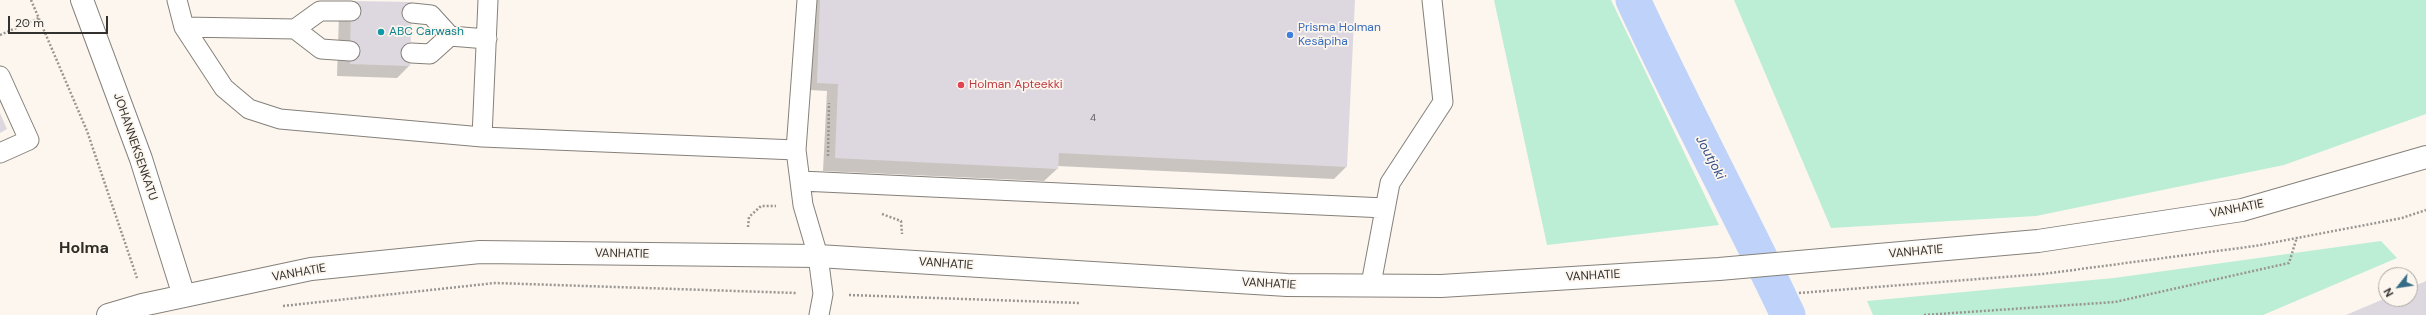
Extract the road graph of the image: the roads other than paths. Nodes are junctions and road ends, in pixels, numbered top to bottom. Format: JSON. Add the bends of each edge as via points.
{"nodes":[{"id":1,"x":82,"y":0,"type":"edge"},
{"id":2,"x":177,"y":0,"type":"edge"},
{"id":3,"x":488,"y":0,"type":"edge"},
{"id":4,"x":806,"y":0,"type":"edge"},
{"id":5,"x":1432,"y":0,"type":"edge"},
{"id":6,"x":351,"y":11,"type":"dead end"},
{"id":7,"x":412,"y":13,"type":"dead end"},
{"id":8,"x":184,"y":27,"type":"junction"},
{"id":9,"x":295,"y":29,"type":"junction"},
{"id":10,"x":450,"y":36,"type":"junction"},
{"id":11,"x":487,"y":39,"type":"junction"},
{"id":12,"x":350,"y":51,"type":"dead end"},
{"id":13,"x":410,"y":53,"type":"dead end"},
{"id":14,"x":0,"y":76,"type":"edge"},
{"id":15,"x":482,"y":137,"type":"junction"},
{"id":16,"x":796,"y":150,"type":"junction"},
{"id":17,"x":0,"y":153,"type":"edge"},
{"id":18,"x":2426,"y":157,"type":"edge"},
{"id":19,"x":801,"y":181,"type":"junction"},
{"id":20,"x":1385,"y":208,"type":"junction"},
{"id":21,"x":818,"y":256,"type":"junction"},
{"id":22,"x":1371,"y":284,"type":"junction"},
{"id":23,"x":184,"y":296,"type":"junction"},
{"id":24,"x":108,"y":315,"type":"edge"},
{"id":25,"x":819,"y":315,"type":"edge"}],
"edges":[{"from":1,"to":23,"type":"street","name":"JOHANNEKSENKATU","via":[[141,159]]},
{"from":2,"to":8,"type":"lane"},
{"from":3,"to":11,"type":"lane"},
{"from":4,"to":16,"type":"lane"},
{"from":5,"to":20,"type":"lane","via":[[1443,102],[1390,183]]},
{"from":6,"to":9,"type":"lane","via":[[320,10]]},
{"from":7,"to":10,"type":"lane","via":[[431,14]]},
{"from":8,"to":9,"type":"lane"},
{"from":8,"to":15,"type":"lane","via":[[224,88],[249,109],[280,119]]},
{"from":9,"to":12,"type":"lane","via":[[321,49]]},
{"from":10,"to":11,"type":"lane"},
{"from":10,"to":13,"type":"lane","via":[[430,54]]},
{"from":11,"to":15,"type":"lane"},
{"from":14,"to":17,"type":"lane","via":[[29,140]]},
{"from":15,"to":16,"type":"lane"},
{"from":16,"to":19,"type":"lane"},
{"from":18,"to":22,"type":"street","name":"VANHATIE","via":[[2242,210],[2038,241],[1719,269],[1441,286]]},
{"from":19,"to":20,"type":"lane"},
{"from":19,"to":21,"type":"lane","via":[[803,205]]},
{"from":20,"to":22,"type":"lane"},
{"from":21,"to":22,"type":"street","name":"VANHATIE","via":[[1287,285]]},
{"from":21,"to":23,"type":"street","name":"VANHATIE","via":[[480,252],[311,269]]},
{"from":21,"to":25,"type":"lane","via":[[823,294]]},
{"from":23,"to":24,"type":"street","name":"VANHATIE"}]}
